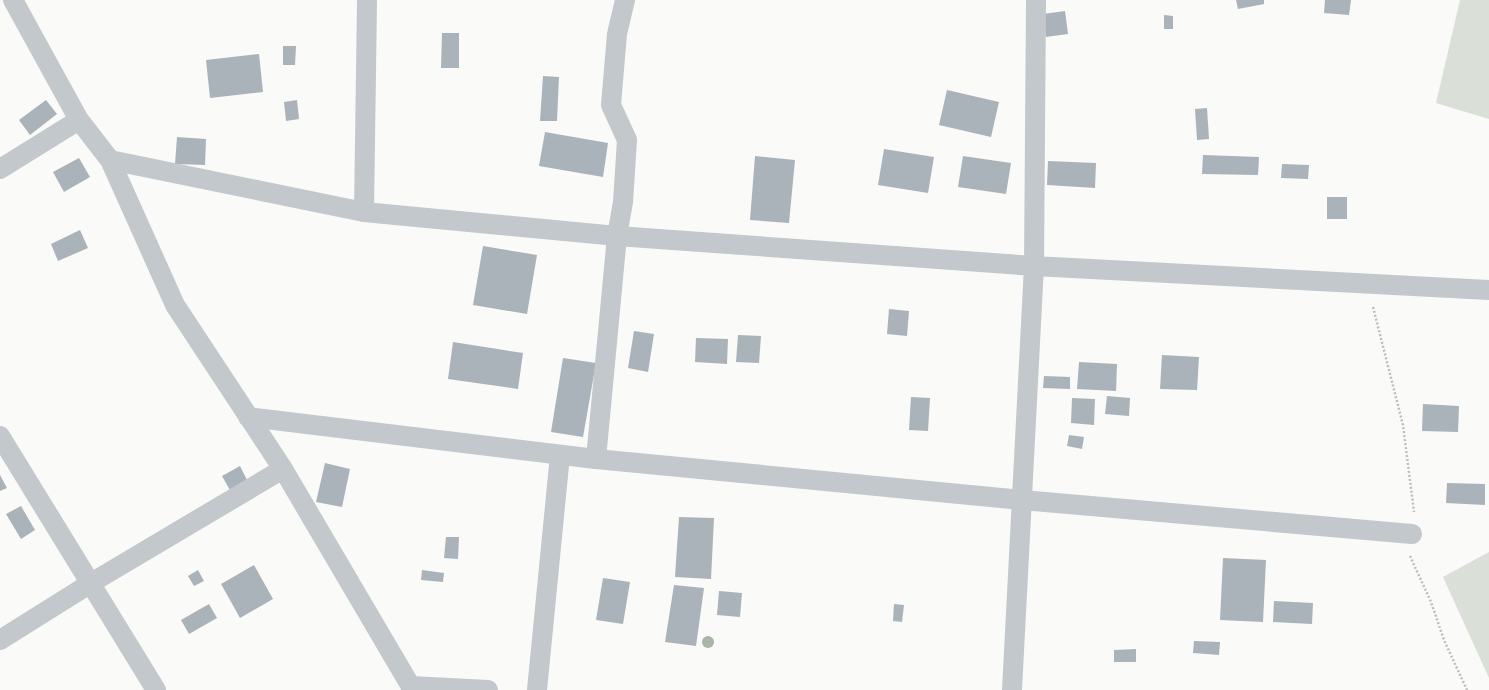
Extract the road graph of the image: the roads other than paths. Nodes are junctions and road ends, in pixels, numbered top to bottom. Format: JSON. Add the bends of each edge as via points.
{"nodes":[{"id":1,"x":13,"y":0,"type":"edge"},
{"id":2,"x":367,"y":0,"type":"edge"},
{"id":3,"x":625,"y":0,"type":"edge"},
{"id":4,"x":1036,"y":0,"type":"edge"},
{"id":5,"x":79,"y":120,"type":"junction"},
{"id":6,"x":110,"y":160,"type":"junction"},
{"id":7,"x":0,"y":169,"type":"edge"},
{"id":8,"x":364,"y":212,"type":"junction"},
{"id":9,"x":617,"y":236,"type":"junction"},
{"id":10,"x":1034,"y":266,"type":"junction"},
{"id":11,"x":1489,"y":290,"type":"edge"},
{"id":12,"x":248,"y":417,"type":"junction"},
{"id":13,"x":0,"y":436,"type":"edge"},
{"id":14,"x":560,"y":456,"type":"junction"},
{"id":15,"x":596,"y":459,"type":"junction"},
{"id":16,"x":283,"y":469,"type":"junction"},
{"id":17,"x":1022,"y":500,"type":"junction"},
{"id":18,"x":1412,"y":534,"type":"road end"},
{"id":19,"x":91,"y":583,"type":"junction"},
{"id":20,"x":0,"y":640,"type":"edge"},
{"id":21,"x":412,"y":688,"type":"edge"},
{"id":22,"x":156,"y":690,"type":"edge"},
{"id":23,"x":488,"y":690,"type":"edge"},
{"id":24,"x":537,"y":690,"type":"edge"},
{"id":25,"x":1012,"y":690,"type":"edge"}],
"edges":[{"from":1,"to":5,"type":"street"},
{"from":2,"to":8,"type":"street"},
{"from":3,"to":9,"type":"street","via":[[617,34],[611,105],[627,140],[623,202]]},
{"from":4,"to":10,"type":"street"},
{"from":5,"to":6,"type":"street"},
{"from":5,"to":7,"type":"street"},
{"from":6,"to":8,"type":"street"},
{"from":6,"to":12,"type":"street","via":[[175,305]]},
{"from":8,"to":9,"type":"street"},
{"from":9,"to":10,"type":"street"},
{"from":9,"to":15,"type":"street"},
{"from":10,"to":11,"type":"street"},
{"from":10,"to":17,"type":"street"},
{"from":12,"to":14,"type":"street"},
{"from":12,"to":16,"type":"street"},
{"from":13,"to":19,"type":"street"},
{"from":14,"to":15,"type":"street"},
{"from":14,"to":24,"type":"street"},
{"from":15,"to":17,"type":"street"},
{"from":16,"to":19,"type":"street"},
{"from":16,"to":21,"type":"street"},
{"from":17,"to":18,"type":"street"},
{"from":17,"to":25,"type":"street"},
{"from":19,"to":20,"type":"street"},
{"from":19,"to":22,"type":"street"},
{"from":21,"to":23,"type":"street"}]}
